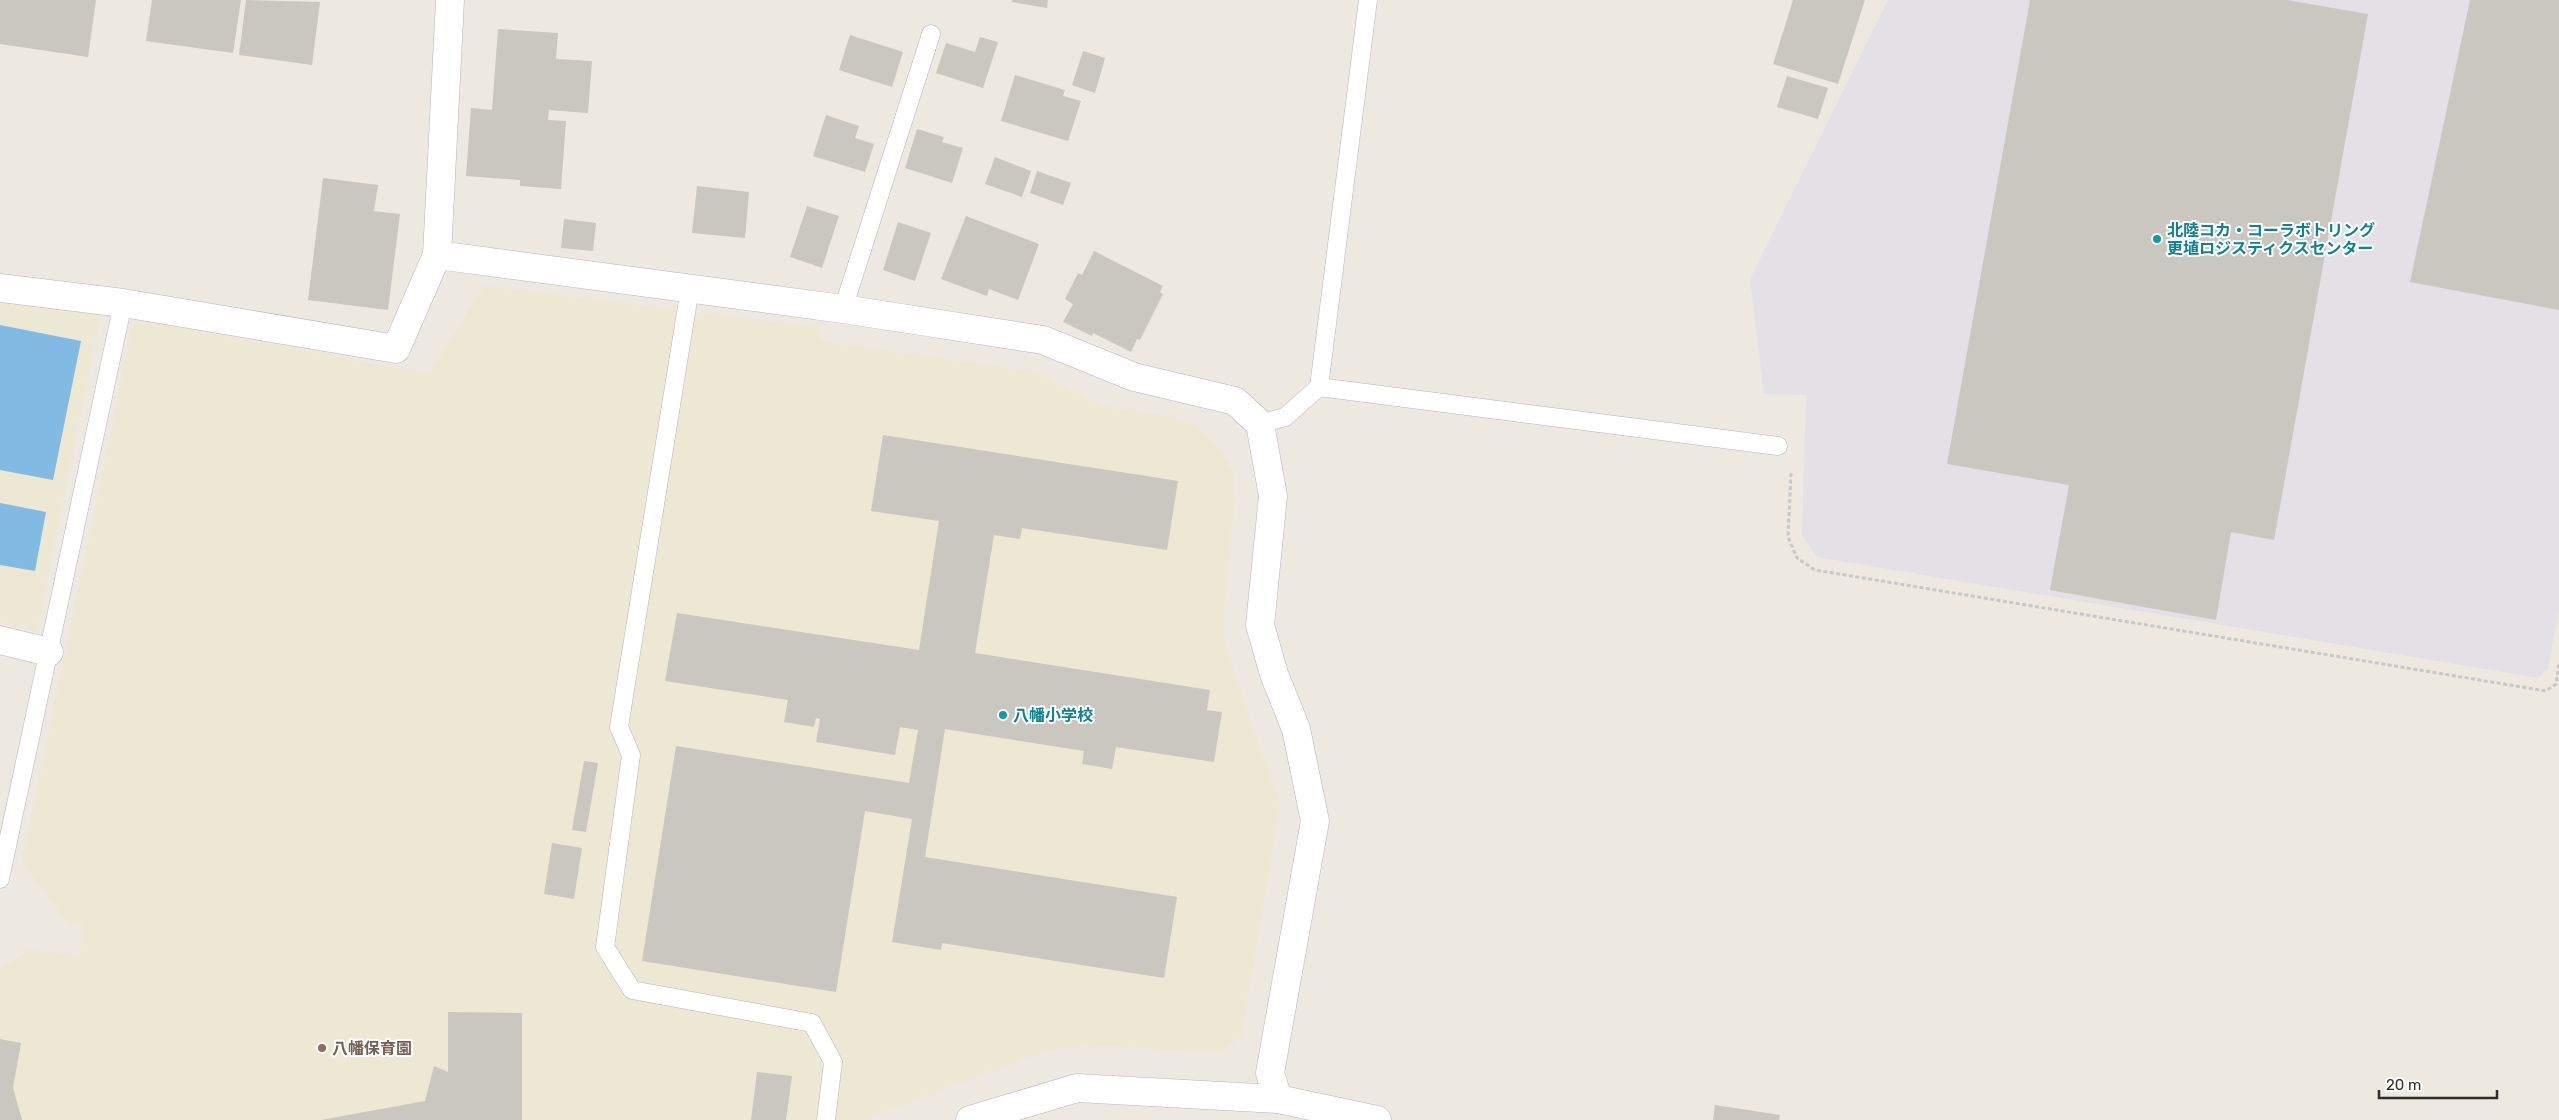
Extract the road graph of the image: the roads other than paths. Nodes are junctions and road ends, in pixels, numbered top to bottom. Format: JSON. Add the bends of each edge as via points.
{"nodes":[{"id":1,"x":450,"y":0,"type":"edge"},
{"id":2,"x":1368,"y":0,"type":"edge"},
{"id":3,"x":931,"y":34,"type":"dead end"},
{"id":4,"x":438,"y":255,"type":"junction"},
{"id":5,"x":0,"y":288,"type":"edge"},
{"id":6,"x":690,"y":288,"type":"junction"},
{"id":7,"x":123,"y":302,"type":"junction"},
{"id":8,"x":843,"y":308,"type":"junction"},
{"id":9,"x":1318,"y":387,"type":"junction"},
{"id":10,"x":1260,"y":424,"type":"junction"},
{"id":11,"x":1778,"y":446,"type":"road end"},
{"id":12,"x":0,"y":640,"type":"edge"},
{"id":13,"x":49,"y":652,"type":"junction"},
{"id":14,"x":0,"y":879,"type":"edge"},
{"id":15,"x":1277,"y":1110,"type":"edge"},
{"id":16,"x":826,"y":1120,"type":"edge"},
{"id":17,"x":970,"y":1120,"type":"edge"},
{"id":18,"x":1377,"y":1120,"type":"edge"}],
"edges":[{"from":1,"to":4,"type":"street"},
{"from":2,"to":9,"type":"lane"},
{"from":3,"to":8,"type":"lane"},
{"from":4,"to":6,"type":"street"},
{"from":4,"to":7,"type":"street","via":[[396,349]]},
{"from":5,"to":7,"type":"street"},
{"from":6,"to":8,"type":"street"},
{"from":6,"to":16,"type":"lane","via":[[619,727],[631,755],[605,947],[632,990],[812,1024],[833,1062]]},
{"from":7,"to":13,"type":"lane"},
{"from":8,"to":10,"type":"street","via":[[1043,340],[1134,377],[1235,401]]},
{"from":9,"to":10,"type":"lane","via":[[1285,417]]},
{"from":9,"to":11,"type":"lane"},
{"from":10,"to":15,"type":"street","via":[[1273,496],[1260,625],[1274,674],[1296,728],[1315,821],[1270,1072]]},
{"from":12,"to":13,"type":"street"},
{"from":13,"to":14,"type":"lane"},
{"from":15,"to":17,"type":"street","via":[[1077,1088]]},
{"from":15,"to":18,"type":"street"}]}
